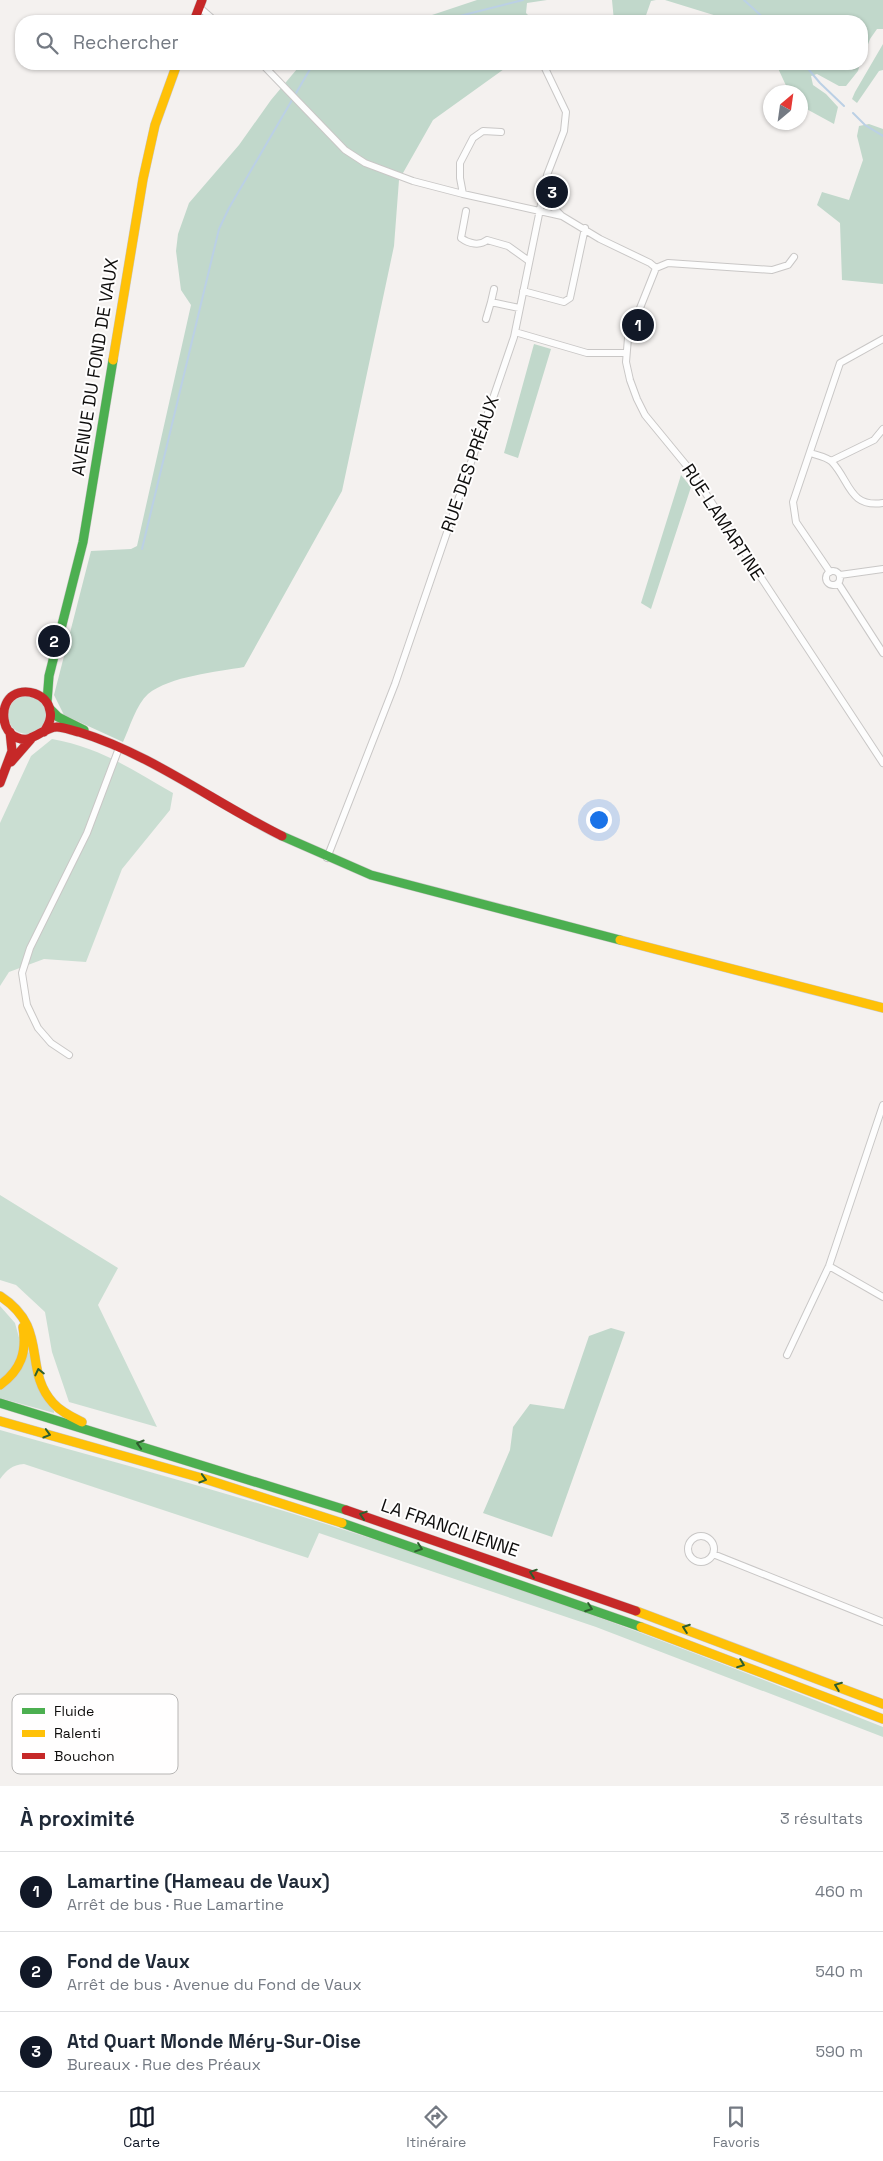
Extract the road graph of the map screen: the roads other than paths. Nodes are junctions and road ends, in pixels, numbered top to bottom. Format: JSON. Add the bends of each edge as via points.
{"nodes":[{"id":1,"x":201,"y":4,"type":"edge"},
{"id":2,"x":210,"y":15,"type":"edge"},
{"id":3,"x":175,"y":70,"type":"edge"},
{"id":4,"x":269,"y":70,"type":"edge"},
{"id":5,"x":546,"y":70,"type":"edge"},
{"id":6,"x":501,"y":132,"type":"dead end"},
{"id":7,"x":464,"y":194,"type":"junction"},
{"id":8,"x":543,"y":197,"type":"junction"},
{"id":9,"x":541,"y":210,"type":"junction"},
{"id":10,"x":466,"y":211,"type":"dead end"},
{"id":11,"x":562,"y":216,"type":"junction"},
{"id":12,"x":584,"y":228,"type":"junction"},
{"id":13,"x":794,"y":257,"type":"dead end"},
{"id":14,"x":529,"y":261,"type":"junction"},
{"id":15,"x":656,"y":268,"type":"junction"},
{"id":16,"x":494,"y":289,"type":"dead end"},
{"id":17,"x":522,"y":291,"type":"junction"},
{"id":18,"x":491,"y":302,"type":"junction"},
{"id":19,"x":519,"y":308,"type":"junction"},
{"id":20,"x":486,"y":319,"type":"dead end"},
{"id":21,"x":515,"y":332,"type":"junction"},
{"id":22,"x":883,"y":339,"type":"edge"},
{"id":23,"x":626,"y":353,"type":"junction"},
{"id":24,"x":883,"y":428,"type":"edge"},
{"id":25,"x":810,"y":453,"type":"junction"},
{"id":26,"x":831,"y":460,"type":"junction"},
{"id":27,"x":883,"y":504,"type":"edge"},
{"id":28,"x":883,"y":569,"type":"edge"},
{"id":29,"x":830,"y":572,"type":"junction"},
{"id":30,"x":840,"y":575,"type":"junction"},
{"id":31,"x":838,"y":583,"type":"junction"},
{"id":32,"x":883,"y":653,"type":"edge"},
{"id":33,"x":49,"y":676,"type":"junction"},
{"id":34,"x":33,"y":692,"type":"junction"},
{"id":35,"x":11,"y":697,"type":"junction"},
{"id":36,"x":0,"y":701,"type":"edge"},
{"id":37,"x":48,"y":706,"type":"junction"},
{"id":38,"x":1,"y":716,"type":"edge"},
{"id":39,"x":10,"y":732,"type":"junction"},
{"id":40,"x":44,"y":732,"type":"junction"},
{"id":41,"x":32,"y":739,"type":"junction"},
{"id":42,"x":116,"y":746,"type":"junction"},
{"id":43,"x":883,"y":763,"type":"edge"},
{"id":44,"x":8,"y":767,"type":"junction"},
{"id":45,"x":0,"y":783,"type":"edge"},
{"id":46,"x":327,"y":858,"type":"junction"},
{"id":47,"x":883,"y":1008,"type":"edge"},
{"id":48,"x":69,"y":1055,"type":"dead end"},
{"id":49,"x":883,"y":1105,"type":"edge"},
{"id":50,"x":829,"y":1266,"type":"junction"},
{"id":51,"x":0,"y":1297,"type":"edge"},
{"id":52,"x":883,"y":1297,"type":"edge"},
{"id":53,"x":787,"y":1355,"type":"dead end"},
{"id":54,"x":0,"y":1385,"type":"edge"},
{"id":55,"x":0,"y":1403,"type":"edge"},
{"id":56,"x":0,"y":1420,"type":"edge"},
{"id":57,"x":110,"y":1435,"type":"junction"},
{"id":58,"x":713,"y":1554,"type":"junction"},
{"id":59,"x":883,"y":1622,"type":"edge"},
{"id":60,"x":883,"y":1704,"type":"edge"},
{"id":61,"x":883,"y":1719,"type":"edge"}],
"edges":[{"from":1,"to":2,"type":"street"},
{"from":3,"to":33,"type":"main road","name":"AVENUE DU FOND DE VAUX","via":[[155,125],[144,172],[83,542]]},
{"from":4,"to":7,"type":"street","via":[[345,150],[365,163]]},
{"from":5,"to":8,"type":"street","name":"RUE DES PRÉAUX","via":[[566,112],[564,131],[547,175]]},
{"from":6,"to":7,"type":"street","via":[[483,131],[473,138],[460,163]]},
{"from":7,"to":9,"type":"street"},
{"from":8,"to":9,"type":"street","name":"RUE DES PRÉAUX"},
{"from":8,"to":11,"type":"street"},
{"from":9,"to":11,"type":"street"},
{"from":9,"to":14,"type":"street","name":"RUE DES PRÉAUX"},
{"from":10,"to":14,"type":"street","via":[[462,238],[465,242],[474,244],[487,240],[508,246]]},
{"from":11,"to":12,"type":"street"},
{"from":12,"to":15,"type":"street"},
{"from":12,"to":17,"type":"street","via":[[570,298],[564,302]]},
{"from":13,"to":15,"type":"street","via":[[788,265],[772,270],[668,263]]},
{"from":14,"to":17,"type":"street","name":"RUE DES PRÉAUX"},
{"from":15,"to":23,"type":"street","name":"RUE LAMARTINE","via":[[630,332]]},
{"from":16,"to":18,"type":"street"},
{"from":17,"to":19,"type":"street","name":"RUE DES PRÉAUX"},
{"from":18,"to":19,"type":"street"},
{"from":18,"to":20,"type":"street"},
{"from":19,"to":21,"type":"street","name":"RUE DES PRÉAUX"},
{"from":21,"to":23,"type":"street","via":[[587,353]]},
{"from":21,"to":46,"type":"street","name":"RUE DES PRÉAUX","via":[[395,684]]},
{"from":22,"to":25,"type":"street","via":[[840,363]]},
{"from":23,"to":43,"type":"street","name":"RUE LAMARTINE","via":[[630,380],[645,415],[691,471]]},
{"from":24,"to":26,"type":"street","via":[[874,440]]},
{"from":25,"to":26,"type":"street"},
{"from":25,"to":29,"type":"street","via":[[793,509],[796,522]]},
{"from":26,"to":27,"type":"street","via":[[853,495],[871,505]]},
{"from":28,"to":30,"type":"street"},
{"from":29,"to":30,"type":"street"},
{"from":29,"to":31,"type":"street","via":[[828,582]]},
{"from":30,"to":31,"type":"street"},
{"from":31,"to":32,"type":"street"},
{"from":33,"to":34,"type":"main road","via":[[42,687]]},
{"from":33,"to":37,"type":"main road","name":"AVENUE DU FOND DE VAUX"},
{"from":34,"to":35,"type":"main road"},
{"from":34,"to":37,"type":"main road","via":[[40,695]]},
{"from":35,"to":36,"type":"main road"},
{"from":35,"to":38,"type":"main road"},
{"from":37,"to":40,"type":"main road","via":[[50,721]]},
{"from":37,"to":42,"type":"main road","via":[[58,717]]},
{"from":38,"to":39,"type":"main road"},
{"from":39,"to":41,"type":"main road","via":[[19,738]]},
{"from":39,"to":44,"type":"main road","via":[[13,748]]},
{"from":40,"to":41,"type":"main road"},
{"from":40,"to":42,"type":"main road","via":[[60,728]]},
{"from":41,"to":44,"type":"main road"},
{"from":42,"to":46,"type":"main road","via":[[280,836]]},
{"from":42,"to":48,"type":"street","via":[[87,833],[30,948],[22,973],[27,1006],[38,1028],[51,1043]]},
{"from":44,"to":45,"type":"main road"},
{"from":46,"to":47,"type":"main road","via":[[371,875]]},
{"from":49,"to":50,"type":"street"},
{"from":50,"to":52,"type":"street"},
{"from":50,"to":53,"type":"street"},
{"from":51,"to":54,"type":"main road","via":[[18,1317],[25,1337],[20,1367]]},
{"from":57,"to":51,"type":"main road","one_way":true,"via":[[63,1412],[50,1400],[42,1385],[32,1333],[16,1306]]},
{"from":55,"to":57,"type":"main road","name":"LA FRANCILIENNE"},
{"from":56,"to":61,"type":"main road","name":"LA FRANCILIENNE","one_way":true,"via":[[231,1487],[454,1560]]},
{"from":60,"to":57,"type":"main road","name":"LA FRANCILIENNE","one_way":true,"via":[[708,1636],[487,1557]]},
{"from":58,"to":58,"type":"street","via":[[713,1545],[704,1537],[693,1540],[688,1547],[692,1558],[700,1562]]},
{"from":58,"to":59,"type":"street"}]}
